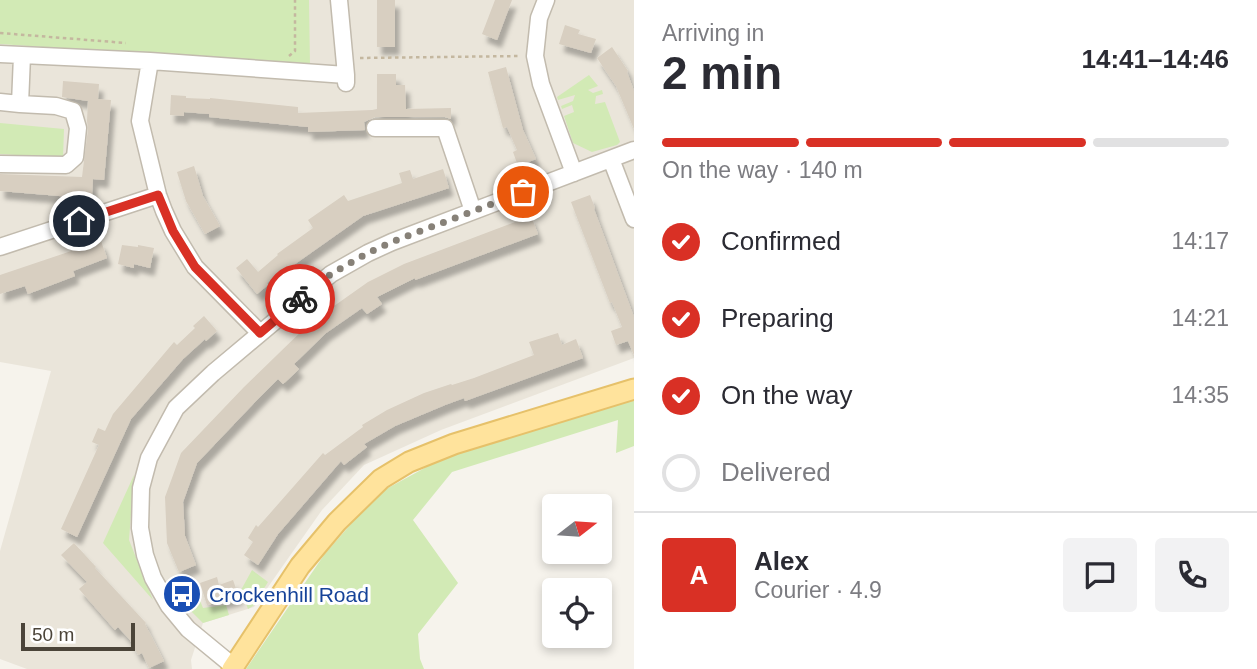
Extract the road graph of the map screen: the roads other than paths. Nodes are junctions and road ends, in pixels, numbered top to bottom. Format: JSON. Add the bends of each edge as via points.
{"nodes":[{"id":1,"x":339,"y":0,"type":"edge"},
{"id":2,"x":546,"y":0,"type":"edge"},
{"id":3,"x":0,"y":54,"type":"edge"},
{"id":4,"x":22,"y":55,"type":"junction"},
{"id":5,"x":150,"y":61,"type":"junction"},
{"id":6,"x":0,"y":102,"type":"edge"},
{"id":7,"x":20,"y":104,"type":"junction"},
{"id":8,"x":375,"y":128,"type":"dead end"},
{"id":9,"x":634,"y":150,"type":"edge"},
{"id":10,"x":611,"y":159,"type":"junction"},
{"id":11,"x":0,"y":164,"type":"edge"},
{"id":12,"x":574,"y":173,"type":"junction"},
{"id":13,"x":158,"y":195,"type":"junction"},
{"id":14,"x":473,"y":211,"type":"junction"},
{"id":15,"x":634,"y":219,"type":"edge"},
{"id":16,"x":0,"y":247,"type":"edge"},
{"id":17,"x":260,"y":333,"type":"junction"},
{"id":18,"x":634,"y":389,"type":"edge"},
{"id":19,"x":233,"y":668,"type":"edge"}],
"edges":[{"from":1,"to":5,"type":"street","via":[[346,79]]},
{"from":2,"to":12,"type":"street","via":[[535,56]]},
{"from":3,"to":4,"type":"street"},
{"from":4,"to":5,"type":"street"},
{"from":4,"to":7,"type":"street"},
{"from":5,"to":13,"type":"street","via":[[140,121]]},
{"from":6,"to":7,"type":"street"},
{"from":7,"to":11,"type":"street","via":[[74,111],[78,128],[75,157],[66,164]]},
{"from":8,"to":14,"type":"street","via":[[446,128]]},
{"from":9,"to":10,"type":"street"},
{"from":10,"to":12,"type":"street"},
{"from":10,"to":15,"type":"street"},
{"from":12,"to":14,"type":"street"},
{"from":13,"to":16,"type":"street"},
{"from":13,"to":17,"type":"street","via":[[195,267]]},
{"from":14,"to":17,"type":"street","via":[[392,242],[331,274]]},
{"from":17,"to":19,"type":"street","via":[[176,408],[149,458],[141,488],[140,528],[153,578],[188,629]]},
{"from":18,"to":19,"type":"main road","via":[[454,444],[381,479],[300,566]]}]}
